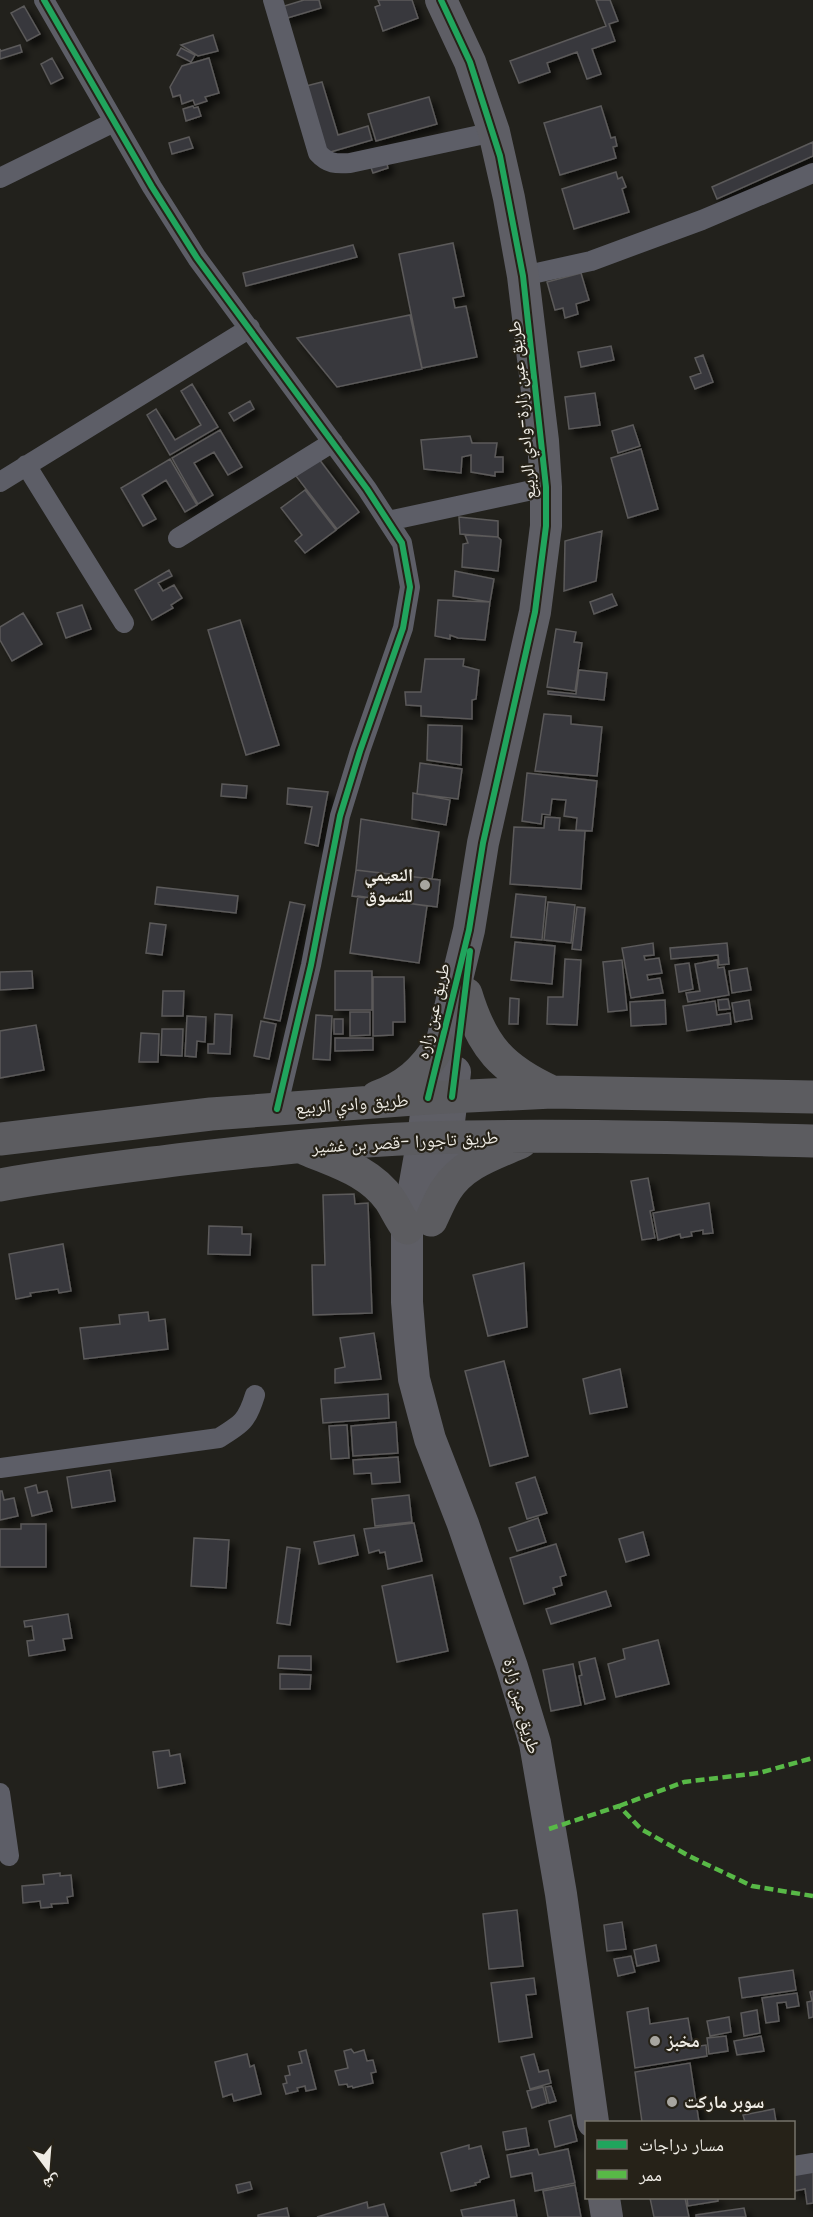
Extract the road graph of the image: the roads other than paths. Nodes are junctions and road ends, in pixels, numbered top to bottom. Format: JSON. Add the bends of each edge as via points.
{"nodes":[{"id":1,"x":44,"y":0,"type":"edge"},
{"id":2,"x":273,"y":0,"type":"edge"},
{"id":3,"x":441,"y":0,"type":"edge"},
{"id":4,"x":114,"y":122,"type":"junction"},
{"id":5,"x":494,"y":132,"type":"junction"},
{"id":6,"x":813,"y":173,"type":"edge"},
{"id":7,"x":0,"y":178,"type":"edge"},
{"id":8,"x":524,"y":276,"type":"junction"},
{"id":9,"x":250,"y":327,"type":"junction"},
{"id":10,"x":333,"y":442,"type":"junction"},
{"id":11,"x":26,"y":465,"type":"junction"},
{"id":12,"x":0,"y":482,"type":"edge"},
{"id":13,"x":546,"y":488,"type":"junction"},
{"id":14,"x":388,"y":521,"type":"junction"},
{"id":15,"x":178,"y":538,"type":"dead end"},
{"id":16,"x":124,"y":623,"type":"dead end"},
{"id":17,"x":469,"y":930,"type":"junction"},
{"id":18,"x":466,"y":994,"type":"junction"},
{"id":19,"x":439,"y":1046,"type":"junction"},
{"id":20,"x":552,"y":1092,"type":"junction"},
{"id":21,"x":813,"y":1097,"type":"edge"},
{"id":22,"x":440,"y":1098,"type":"junction"},
{"id":23,"x":357,"y":1104,"type":"junction"},
{"id":24,"x":277,"y":1109,"type":"junction"},
{"id":25,"x":532,"y":1137,"type":"junction"},
{"id":26,"x":435,"y":1138,"type":"junction"},
{"id":27,"x":0,"y":1139,"type":"edge"},
{"id":28,"x":813,"y":1141,"type":"edge"},
{"id":29,"x":298,"y":1146,"type":"junction"},
{"id":30,"x":0,"y":1185,"type":"edge"},
{"id":31,"x":419,"y":1224,"type":"junction"},
{"id":32,"x":407,"y":1302,"type":"joint"},
{"id":33,"x":255,"y":1395,"type":"dead end"},
{"id":34,"x":0,"y":1468,"type":"edge"},
{"id":35,"x":0,"y":1793,"type":"edge"},
{"id":36,"x":9,"y":1856,"type":"dead end"},
{"id":37,"x":593,"y":2121,"type":"edge"},
{"id":38,"x":813,"y":2163,"type":"edge"},
{"id":39,"x":795,"y":2166,"type":"edge"},
{"id":40,"x":604,"y":2199,"type":"edge"},
{"id":41,"x":607,"y":2217,"type":"edge"}],
"edges":[{"from":1,"to":4,"type":"street"},
{"from":2,"to":5,"type":"street","via":[[318,153],[325,161],[350,163]]},
{"from":3,"to":5,"type":"main road","name":"طريق عين زارة-وادي الربيع","via":[[470,62]]},
{"from":4,"to":7,"type":"street"},
{"from":4,"to":9,"type":"street","via":[[197,258]]},
{"from":5,"to":8,"type":"main road","name":"طريق عين زارة-وادي الربيع"},
{"from":6,"to":8,"type":"street","via":[[591,261]]},
{"from":8,"to":13,"type":"main road","name":"طريق عين زارة-وادي الربيع"},
{"from":9,"to":10,"type":"street"},
{"from":9,"to":11,"type":"street"},
{"from":10,"to":14,"type":"street"},
{"from":10,"to":15,"type":"street"},
{"from":11,"to":12,"type":"street"},
{"from":11,"to":16,"type":"street"},
{"from":13,"to":14,"type":"street"},
{"from":13,"to":17,"type":"main road","name":"طريق عين زارة-وادي الربيع","via":[[546,526],[535,612],[483,843]]},
{"from":14,"to":24,"type":"street","via":[[402,543],[410,587],[403,628],[340,816]]},
{"from":17,"to":18,"type":"main road"},
{"from":17,"to":19,"type":"main road","name":"طريق عين زاره"},
{"from":18,"to":20,"type":"highway","via":[[487,1044],[505,1064]]},
{"from":18,"to":22,"type":"main road"},
{"from":19,"to":22,"type":"main road","name":"طريق عين زاره"},
{"from":19,"to":23,"type":"highway","via":[[408,1082]]},
{"from":20,"to":21,"type":"highway","name":"طريق وادي الربيع"},
{"from":20,"to":22,"type":"highway","name":"طريق وادي الربيع"},
{"from":22,"to":23,"type":"highway","name":"طريق وادي الربيع"},
{"from":22,"to":26,"type":"main road","name":"طريق عين زاره"},
{"from":23,"to":24,"type":"highway","name":"طريق وادي الربيع"},
{"from":24,"to":27,"type":"highway","name":"طريق وادي الربيع"},
{"from":25,"to":26,"type":"highway","name":"طريق تاجورا -قصر بن غشير"},
{"from":25,"to":28,"type":"highway","name":"طريق تاجورا -قصر بن غشير"},
{"from":25,"to":31,"type":"highway","via":[[471,1164]]},
{"from":26,"to":29,"type":"highway","name":"طريق تاجورا -قصر بن غشير"},
{"from":26,"to":31,"type":"main road","name":"طريق عين زاره"},
{"from":29,"to":30,"type":"highway","name":"طريق تاجورا -قصر بن غشير","via":[[75,1172]]},
{"from":29,"to":31,"type":"highway","via":[[363,1174]]},
{"from":31,"to":32,"type":"main road","name":"طريق عين زاره"},
{"from":32,"to":37,"type":"main road","name":"طريق عين زارة","via":[[414,1379],[430,1439],[471,1546],[535,1743]]},
{"from":33,"to":34,"type":"street","via":[[249,1416],[219,1438]]},
{"from":35,"to":36,"type":"street"},
{"from":38,"to":39,"type":"street"},
{"from":40,"to":41,"type":"main road"}]}
